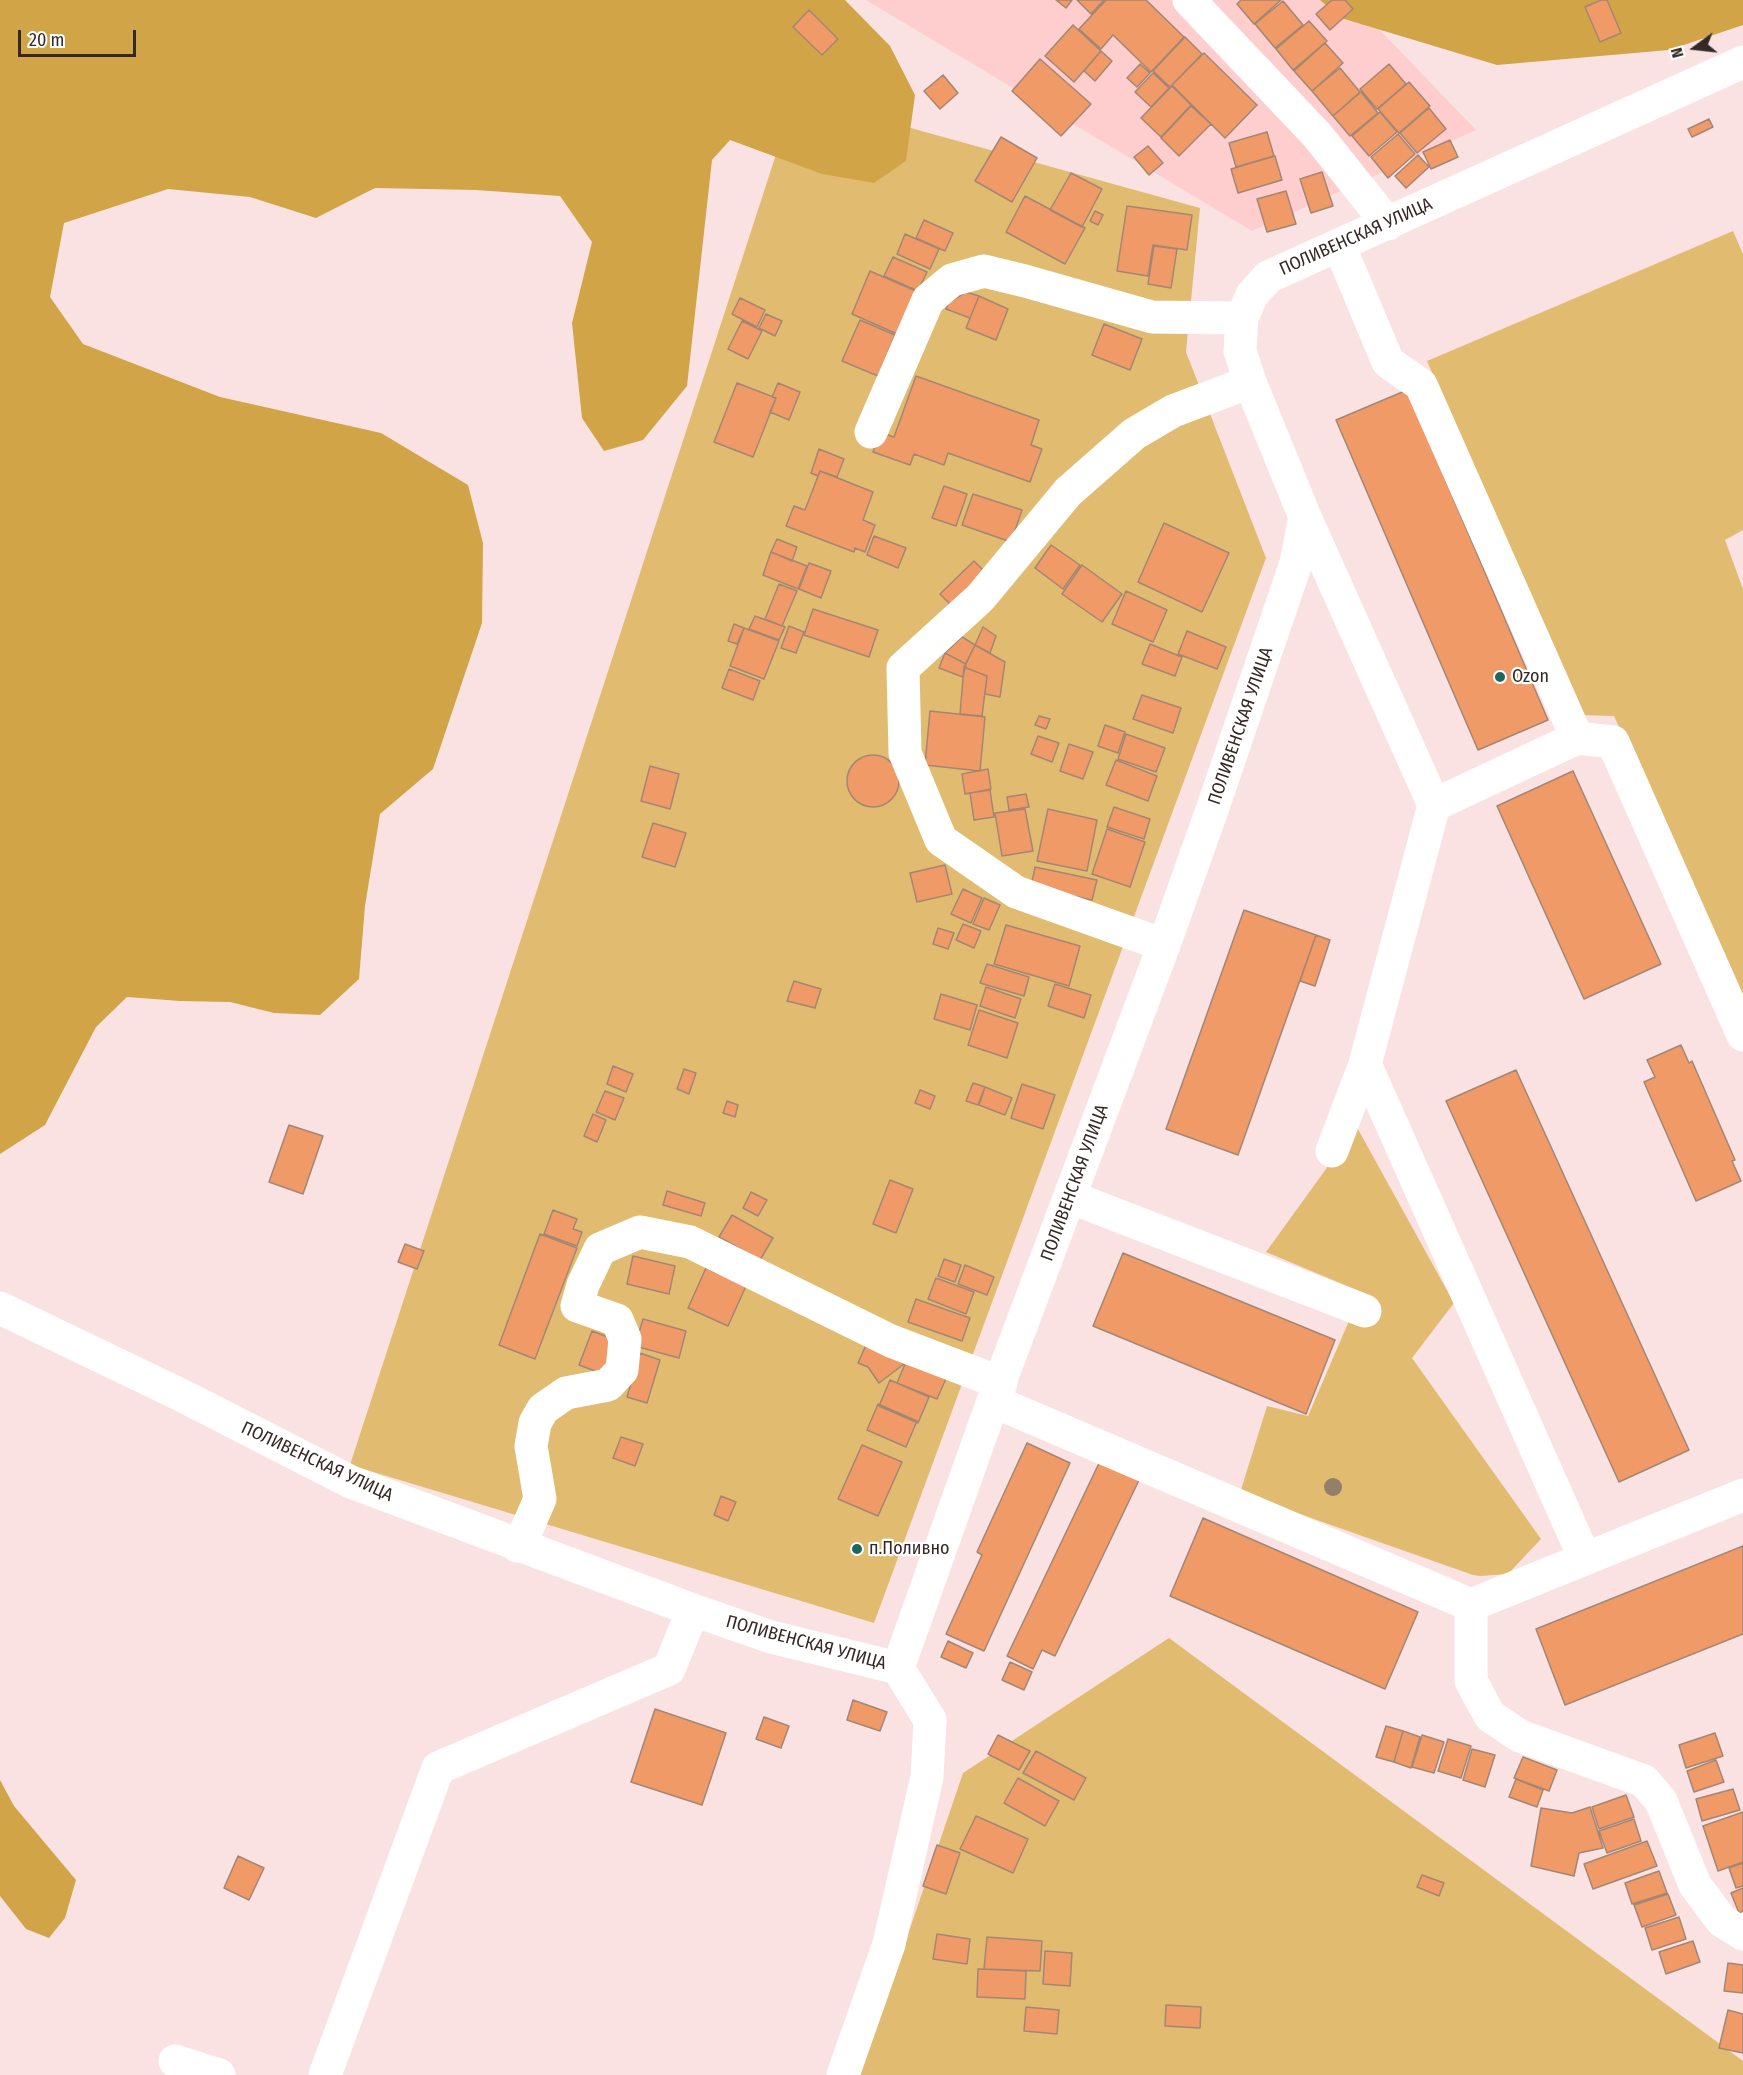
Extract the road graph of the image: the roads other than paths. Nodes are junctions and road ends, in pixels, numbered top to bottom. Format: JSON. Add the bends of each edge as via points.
{"nodes":[{"id":1,"x":1189,"y":0,"type":"edge"},
{"id":2,"x":1743,"y":62,"type":"edge"},
{"id":3,"x":1388,"y":224,"type":"junction"},
{"id":4,"x":1338,"y":245,"type":"junction"},
{"id":5,"x":1242,"y":318,"type":"junction"},
{"id":6,"x":1250,"y":382,"type":"junction"},
{"id":7,"x":871,"y":432,"type":"dead end"},
{"id":8,"x":1305,"y":517,"type":"junction"},
{"id":9,"x":1577,"y":738,"type":"junction"},
{"id":10,"x":1434,"y":805,"type":"junction"},
{"id":11,"x":1164,"y":945,"type":"junction"},
{"id":12,"x":1743,"y":1035,"type":"edge"},
{"id":13,"x":1365,"y":1064,"type":"junction"},
{"id":14,"x":1332,"y":1151,"type":"dead end"},
{"id":15,"x":1070,"y":1197,"type":"junction"},
{"id":16,"x":0,"y":1308,"type":"edge"},
{"id":17,"x":1365,"y":1311,"type":"dead end"},
{"id":18,"x":997,"y":1392,"type":"junction"},
{"id":19,"x":1743,"y":1495,"type":"edge"},
{"id":20,"x":517,"y":1546,"type":"junction"},
{"id":21,"x":1585,"y":1559,"type":"junction"},
{"id":22,"x":1471,"y":1605,"type":"junction"},
{"id":23,"x":693,"y":1610,"type":"junction"},
{"id":24,"x":898,"y":1668,"type":"junction"},
{"id":25,"x":1743,"y":1934,"type":"edge"},
{"id":26,"x":175,"y":2061,"type":"dead end"},
{"id":27,"x":219,"y":2075,"type":"edge"},
{"id":28,"x":325,"y":2075,"type":"edge"},
{"id":29,"x":843,"y":2075,"type":"edge"}],
"edges":[{"from":1,"to":3,"type":"street","via":[[1317,135]]},
{"from":2,"to":3,"type":"street","name":"ПОЛИВЕНСКАЯ УЛИЦА"},
{"from":3,"to":4,"type":"street","name":"ПОЛИВЕНСКАЯ УЛИЦА"},
{"from":4,"to":5,"type":"street","name":"ПОЛИВЕНСКАЯ УЛИЦА","via":[[1268,277],[1252,295]]},
{"from":4,"to":9,"type":"street","via":[[1388,362],[1421,385]]},
{"from":5,"to":6,"type":"street","name":"ПОЛИВЕНСКАЯ УЛИЦА","via":[[1240,351]]},
{"from":5,"to":7,"type":"street","via":[[1152,317],[984,271],[952,280],[928,300]]},
{"from":6,"to":8,"type":"street","name":"ПОЛИВЕНСКАЯ УЛИЦА"},
{"from":6,"to":11,"type":"street","via":[[1173,411],[1134,434],[1068,492],[980,598],[903,668],[905,753],[941,840],[1016,892]]},
{"from":8,"to":10,"type":"street"},
{"from":8,"to":11,"type":"street","name":"ПОЛИВЕНСКАЯ УЛИЦА","via":[[1296,563]]},
{"from":9,"to":10,"type":"street"},
{"from":9,"to":12,"type":"street","via":[[1613,742]]},
{"from":10,"to":13,"type":"street"},
{"from":11,"to":15,"type":"street","name":"ПОЛИВЕНСКАЯ УЛИЦА"},
{"from":13,"to":14,"type":"street"},
{"from":13,"to":21,"type":"street"},
{"from":15,"to":17,"type":"street"},
{"from":15,"to":18,"type":"street","name":"ПОЛИВЕНСКАЯ УЛИЦА"},
{"from":16,"to":20,"type":"street","name":"ПОЛИВЕНСКАЯ УЛИЦА","via":[[351,1482]]},
{"from":18,"to":20,"type":"street","via":[[690,1242],[640,1232],[600,1249],[583,1285],[578,1306],[617,1320],[625,1339],[622,1370],[608,1384],[566,1393],[543,1409],[535,1423],[531,1446],[540,1498]]},
{"from":18,"to":22,"type":"street"},
{"from":18,"to":24,"type":"street","name":"ПОЛИВЕНСКАЯ УЛИЦА"},
{"from":19,"to":21,"type":"street"},
{"from":20,"to":23,"type":"street","name":"ПОЛИВЕНСКАЯ УЛИЦА"},
{"from":21,"to":22,"type":"street"},
{"from":22,"to":25,"type":"street","via":[[1471,1681],[1490,1716],[1520,1736],[1644,1781],[1661,1802],[1695,1885],[1722,1922]]},
{"from":23,"to":24,"type":"street","name":"ПОЛИВЕНСКАЯ УЛИЦА","via":[[771,1637]]},
{"from":23,"to":28,"type":"street","via":[[669,1669],[438,1768]]},
{"from":24,"to":29,"type":"street","via":[[930,1720],[927,1777],[889,1944]]},
{"from":26,"to":27,"type":"street"}]}
